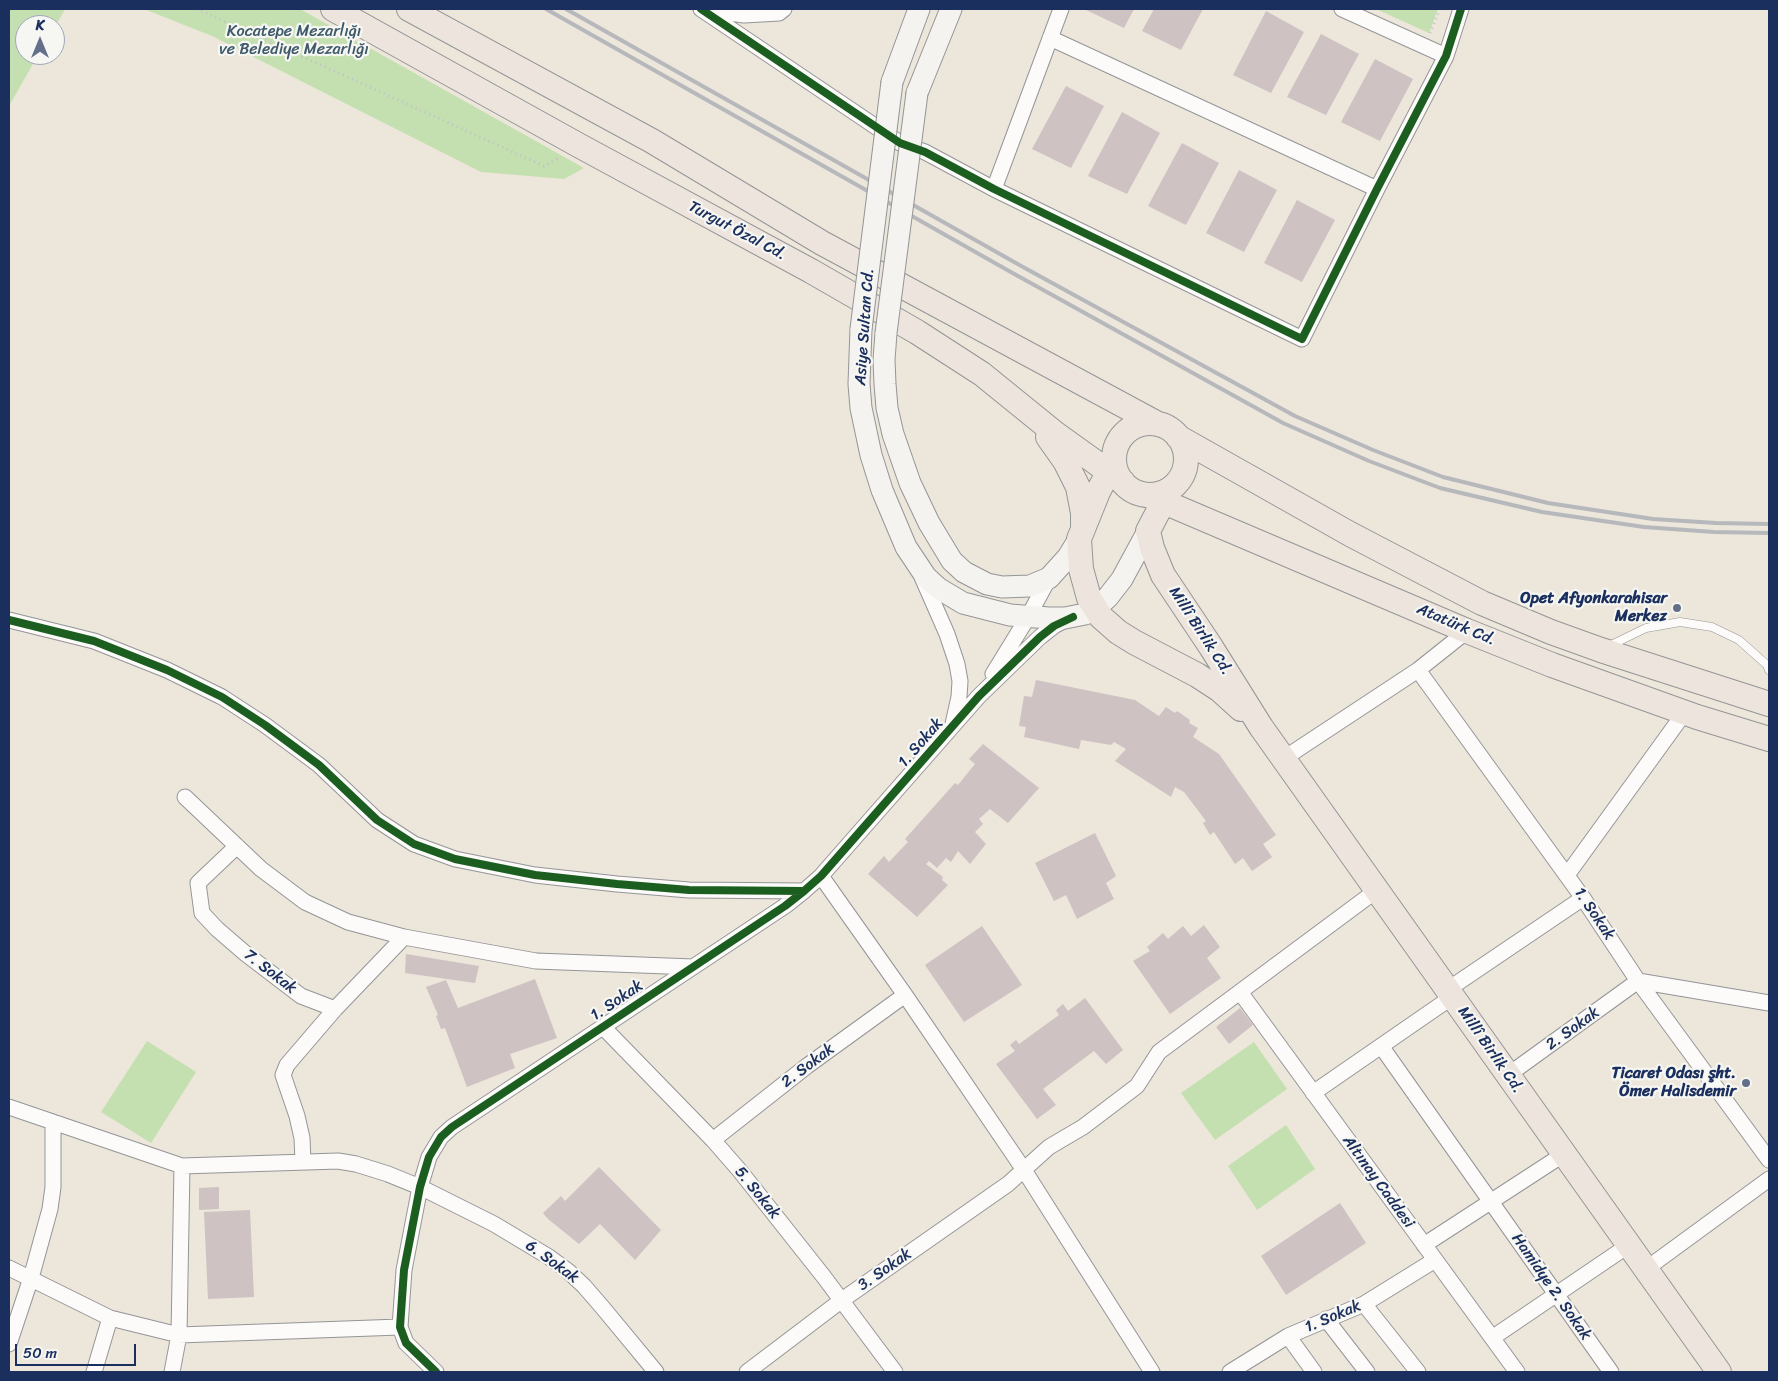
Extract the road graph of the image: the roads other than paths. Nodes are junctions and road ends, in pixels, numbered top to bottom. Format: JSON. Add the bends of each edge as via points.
{"nodes":[{"id":1,"x":333,"y":9,"type":"edge"},
{"id":2,"x":409,"y":9,"type":"edge"},
{"id":3,"x":702,"y":9,"type":"edge"},
{"id":4,"x":784,"y":9,"type":"edge"},
{"id":5,"x":920,"y":9,"type":"edge"},
{"id":6,"x":951,"y":9,"type":"edge"},
{"id":7,"x":1061,"y":9,"type":"edge"},
{"id":8,"x":1342,"y":9,"type":"edge"},
{"id":9,"x":1461,"y":9,"type":"edge"},
{"id":10,"x":1050,"y":38,"type":"junction"},
{"id":11,"x":1446,"y":56,"type":"junction"},
{"id":12,"x":994,"y":189,"type":"junction"},
{"id":13,"x":1377,"y":189,"type":"junction"},
{"id":14,"x":1035,"y":417,"type":"junction"},
{"id":15,"x":1158,"y":424,"type":"junction"},
{"id":16,"x":1178,"y":437,"type":"junction"},
{"id":17,"x":1115,"y":472,"type":"junction"},
{"id":18,"x":1161,"y":495,"type":"junction"},
{"id":19,"x":1148,"y":531,"type":"junction"},
{"id":20,"x":1081,"y":534,"type":"junction"},
{"id":21,"x":917,"y":564,"type":"junction"},
{"id":22,"x":1049,"y":578,"type":"junction"},
{"id":23,"x":1016,"y":587,"type":"junction"},
{"id":24,"x":1095,"y":609,"type":"junction"},
{"id":25,"x":1036,"y":619,"type":"junction"},
{"id":26,"x":9,"y":620,"type":"edge"},
{"id":27,"x":1467,"y":631,"type":"junction"},
{"id":28,"x":1601,"y":650,"type":"junction"},
{"id":29,"x":1418,"y":670,"type":"junction"},
{"id":30,"x":1769,"y":670,"type":"edge"},
{"id":31,"x":979,"y":696,"type":"junction"},
{"id":32,"x":1769,"y":704,"type":"edge"},
{"id":33,"x":1685,"y":712,"type":"junction"},
{"id":34,"x":1261,"y":727,"type":"junction"},
{"id":35,"x":952,"y":728,"type":"junction"},
{"id":36,"x":1769,"y":739,"type":"edge"},
{"id":37,"x":1283,"y":758,"type":"junction"},
{"id":38,"x":185,"y":797,"type":"dead end"},
{"id":39,"x":237,"y":846,"type":"junction"},
{"id":40,"x":1567,"y":875,"type":"junction"},
{"id":41,"x":821,"y":876,"type":"junction"},
{"id":42,"x":1377,"y":890,"type":"junction"},
{"id":43,"x":804,"y":891,"type":"junction"},
{"id":44,"x":1584,"y":898,"type":"junction"},
{"id":45,"x":404,"y":938,"type":"junction"},
{"id":46,"x":694,"y":967,"type":"junction"},
{"id":47,"x":1638,"y":981,"type":"junction"},
{"id":48,"x":1240,"y":992,"type":"junction"},
{"id":49,"x":1450,"y":993,"type":"junction"},
{"id":50,"x":905,"y":995,"type":"junction"},
{"id":51,"x":1769,"y":1003,"type":"edge"},
{"id":52,"x":335,"y":1009,"type":"junction"},
{"id":53,"x":603,"y":1027,"type":"junction"},
{"id":54,"x":1381,"y":1046,"type":"junction"},
{"id":55,"x":1508,"y":1075,"type":"junction"},
{"id":56,"x":1313,"y":1093,"type":"junction"},
{"id":57,"x":9,"y":1107,"type":"edge"},
{"id":58,"x":53,"y":1122,"type":"junction"},
{"id":59,"x":713,"y":1140,"type":"junction"},
{"id":60,"x":1564,"y":1154,"type":"junction"},
{"id":61,"x":1769,"y":1160,"type":"edge"},
{"id":62,"x":303,"y":1162,"type":"junction"},
{"id":63,"x":182,"y":1166,"type":"junction"},
{"id":64,"x":1024,"y":1170,"type":"junction"},
{"id":65,"x":1769,"y":1179,"type":"edge"},
{"id":66,"x":420,"y":1186,"type":"junction"},
{"id":67,"x":1491,"y":1202,"type":"junction"},
{"id":68,"x":1424,"y":1245,"type":"junction"},
{"id":69,"x":1629,"y":1245,"type":"junction"},
{"id":70,"x":1435,"y":1260,"type":"junction"},
{"id":71,"x":9,"y":1268,"type":"edge"},
{"id":72,"x":1646,"y":1269,"type":"junction"},
{"id":73,"x":31,"y":1278,"type":"junction"},
{"id":74,"x":1556,"y":1295,"type":"junction"},
{"id":75,"x":842,"y":1300,"type":"junction"},
{"id":76,"x":1364,"y":1304,"type":"junction"},
{"id":77,"x":110,"y":1318,"type":"junction"},
{"id":78,"x":1326,"y":1319,"type":"junction"},
{"id":79,"x":400,"y":1327,"type":"junction"},
{"id":80,"x":179,"y":1335,"type":"junction"},
{"id":81,"x":1288,"y":1336,"type":"junction"},
{"id":82,"x":1492,"y":1338,"type":"junction"},
{"id":83,"x":9,"y":1344,"type":"edge"},
{"id":84,"x":94,"y":1372,"type":"edge"},
{"id":85,"x":172,"y":1372,"type":"edge"},
{"id":86,"x":436,"y":1372,"type":"edge"},
{"id":87,"x":656,"y":1372,"type":"edge"},
{"id":88,"x":747,"y":1372,"type":"edge"},
{"id":89,"x":895,"y":1372,"type":"edge"},
{"id":90,"x":1152,"y":1372,"type":"edge"},
{"id":91,"x":1230,"y":1372,"type":"edge"},
{"id":92,"x":1314,"y":1372,"type":"edge"},
{"id":93,"x":1366,"y":1372,"type":"edge"},
{"id":94,"x":1418,"y":1372,"type":"edge"},
{"id":95,"x":1517,"y":1372,"type":"edge"},
{"id":96,"x":1611,"y":1372,"type":"edge"},
{"id":97,"x":1719,"y":1372,"type":"edge"}],
"edges":[{"from":1,"to":14,"type":"main road","name":"Turgut Özal Cd.","via":[[917,332],[982,374]]},
{"from":2,"to":15,"type":"main road","name":"Turgut Özal Cd.","via":[[652,141],[822,243]]},
{"from":3,"to":4,"type":"street","via":[[744,15],[779,13]]},
{"from":3,"to":12,"type":"street","via":[[900,143],[925,152]]},
{"from":5,"to":21,"type":"main road","name":"Asiye Sultan Cd.","bridge":true,"via":[[892,82],[862,329],[859,384],[865,431],[882,490],[898,530]]},
{"from":6,"to":23,"type":"main road","name":"Asiye Sultan Cd.","bridge":true,"via":[[917,94],[886,333],[887,408],[910,483],[952,561],[964,572],[987,584]]},
{"from":7,"to":10,"type":"street"},
{"from":8,"to":11,"type":"street"},
{"from":9,"to":11,"type":"street"},
{"from":10,"to":12,"type":"street"},
{"from":10,"to":13,"type":"street"},
{"from":11,"to":13,"type":"street"},
{"from":12,"to":13,"type":"street","via":[[1302,339]]},
{"from":14,"to":17,"type":"main road","name":"Turgut Özal Cd."},
{"from":14,"to":20,"type":"main road","name":"Millî Birlik Cd.","via":[[1073,475],[1081,501]]},
{"from":15,"to":16,"type":"main road","via":[[1169,428]]},
{"from":15,"to":17,"type":"main road","via":[[1134,426],[1124,434],[1114,455]]},
{"from":16,"to":18,"type":"main road","via":[[1184,448],[1184,470],[1178,481]]},
{"from":16,"to":28,"type":"main road","name":"Atatürk Cd.","via":[[1350,534],[1482,602]]},
{"from":17,"to":18,"type":"main road","via":[[1137,493]]},
{"from":17,"to":20,"type":"main road"},
{"from":18,"to":19,"type":"main road"},
{"from":18,"to":27,"type":"main road","name":"Atatürk Cd."},
{"from":19,"to":24,"type":"main road","via":[[1122,579]]},
{"from":19,"to":34,"type":"main road","name":"Millî Birlik Cd.","via":[[1163,575]]},
{"from":20,"to":22,"type":"main road","name":"Asiye Sultan Cd.","via":[[1068,557]]},
{"from":20,"to":24,"type":"main road","name":"Millî Birlik Cd.","via":[[1081,569]]},
{"from":21,"to":25,"type":"main road","name":"Asiye Sultan Cd.","via":[[938,588],[963,603]]},
{"from":21,"to":35,"type":"street","via":[[948,634],[957,664],[959,697]]},
{"from":22,"to":23,"type":"main road","name":"Asiye Sultan Cd.","via":[[1035,585]]},
{"from":22,"to":25,"type":"street"},
{"from":23,"to":25,"type":"street","via":[[1029,594]]},
{"from":24,"to":25,"type":"main road","name":"Asiye Sultan Cd.","via":[[1072,616]]},
{"from":24,"to":34,"type":"main road","name":"Millî Birlik Cd.","via":[[1109,625],[1134,642],[1220,690]]},
{"from":25,"to":31,"type":"street"},
{"from":25,"to":31,"type":"street"},
{"from":26,"to":43,"type":"street","via":[[94,641],[167,670],[222,697],[319,765],[377,820],[414,844],[455,860],[617,884],[689,890]]},
{"from":27,"to":29,"type":"street"},
{"from":27,"to":33,"type":"main road","name":"Atatürk Cd."},
{"from":28,"to":30,"type":"lane","via":[[1646,628],[1680,622],[1712,627],[1739,640]]},
{"from":28,"to":32,"type":"main road","name":"Atatürk Cd."},
{"from":29,"to":37,"type":"street"},
{"from":29,"to":40,"type":"street","name":"1. Sokak"},
{"from":31,"to":35,"type":"street","name":"1. Sokak"},
{"from":33,"to":36,"type":"main road","name":"Atatürk Cd."},
{"from":33,"to":40,"type":"street"},
{"from":34,"to":37,"type":"main road","name":"Millî Birlik Cd."},
{"from":35,"to":41,"type":"street","name":"1. Sokak"},
{"from":37,"to":42,"type":"main road","name":"Millî Birlik Cd."},
{"from":38,"to":39,"type":"street"},
{"from":39,"to":45,"type":"street","via":[[305,902],[348,922]]},
{"from":39,"to":52,"type":"street","name":"7. Sokak","via":[[198,883],[202,913],[246,954],[301,996]]},
{"from":40,"to":44,"type":"street","name":"1. Sokak"},
{"from":41,"to":43,"type":"street","name":"1. Sokak"},
{"from":41,"to":50,"type":"street"},
{"from":42,"to":48,"type":"street","name":"3. Sokak"},
{"from":42,"to":49,"type":"main road","name":"Millî Birlik Cd."},
{"from":43,"to":46,"type":"street","name":"1. Sokak"},
{"from":44,"to":47,"type":"street","name":"1. Sokak"},
{"from":44,"to":49,"type":"street"},
{"from":45,"to":46,"type":"street","via":[[536,962]]},
{"from":45,"to":52,"type":"street"},
{"from":46,"to":53,"type":"street","name":"1. Sokak"},
{"from":47,"to":51,"type":"street"},
{"from":47,"to":55,"type":"street","name":"2. Sokak"},
{"from":47,"to":61,"type":"street","name":"1. Sokak"},
{"from":48,"to":56,"type":"street","name":"Altınay Caddesi"},
{"from":48,"to":64,"type":"street","name":"3. Sokak","via":[[1159,1052],[1137,1086],[1083,1128],[1049,1147]]},
{"from":49,"to":54,"type":"street"},
{"from":49,"to":55,"type":"main road","name":"Millî Birlik Cd."},
{"from":50,"to":59,"type":"street","name":"2. Sokak"},
{"from":50,"to":64,"type":"street"},
{"from":52,"to":62,"type":"street","via":[[287,1064],[283,1074],[297,1116]]},
{"from":53,"to":59,"type":"street","name":"5. Sokak"},
{"from":53,"to":66,"type":"street","name":"1. Sokak","via":[[452,1127],[441,1137],[429,1157]]},
{"from":54,"to":56,"type":"street"},
{"from":54,"to":67,"type":"street","name":"Hamidye 2. Sokak"},
{"from":55,"to":60,"type":"main road","name":"Millî Birlik Cd."},
{"from":56,"to":68,"type":"street","name":"Altınay Caddesi"},
{"from":57,"to":58,"type":"street"},
{"from":58,"to":63,"type":"street"},
{"from":58,"to":73,"type":"street","via":[[51,1201]]},
{"from":59,"to":75,"type":"street","name":"5. Sokak"},
{"from":60,"to":67,"type":"street"},
{"from":60,"to":69,"type":"main road","name":"Millî Birlik Cd."},
{"from":62,"to":63,"type":"street","name":"6. Sokak"},
{"from":62,"to":66,"type":"street","name":"6. Sokak","via":[[356,1164]]},
{"from":63,"to":80,"type":"street"},
{"from":64,"to":75,"type":"street","name":"3. Sokak"},
{"from":64,"to":90,"type":"street"},
{"from":65,"to":72,"type":"street"},
{"from":66,"to":79,"type":"street","name":"1. Sokak","via":[[404,1270]]},
{"from":66,"to":87,"type":"street","name":"6. Sokak","via":[[494,1224],[568,1271]]},
{"from":67,"to":68,"type":"street"},
{"from":67,"to":74,"type":"street","name":"Hamidye 2. Sokak"},
{"from":68,"to":70,"type":"street","name":"Altınay Caddesi"},
{"from":69,"to":72,"type":"main road","name":"Millî Birlik Cd."},
{"from":69,"to":74,"type":"street"},
{"from":70,"to":76,"type":"street","name":"1. Sokak"},
{"from":70,"to":82,"type":"street","name":"Altınay Caddesi"},
{"from":71,"to":73,"type":"street"},
{"from":72,"to":97,"type":"main road","name":"Millî Birlik Cd."},
{"from":73,"to":77,"type":"street"},
{"from":73,"to":83,"type":"street"},
{"from":74,"to":82,"type":"street"},
{"from":74,"to":96,"type":"street","name":"Hamidye 2. Sokak"},
{"from":75,"to":88,"type":"street","name":"3. Sokak"},
{"from":75,"to":89,"type":"street","name":"5. Sokak"},
{"from":76,"to":78,"type":"street","name":"1. Sokak"},
{"from":76,"to":94,"type":"street"},
{"from":77,"to":80,"type":"street"},
{"from":77,"to":84,"type":"street"},
{"from":78,"to":81,"type":"street","name":"1. Sokak"},
{"from":78,"to":93,"type":"street"},
{"from":79,"to":80,"type":"street"},
{"from":79,"to":86,"type":"street","via":[[406,1343]]},
{"from":80,"to":85,"type":"street"},
{"from":81,"to":91,"type":"street","name":"1. Sokak"},
{"from":81,"to":92,"type":"street"},
{"from":82,"to":95,"type":"street","name":"Altınay Caddesi"}]}
